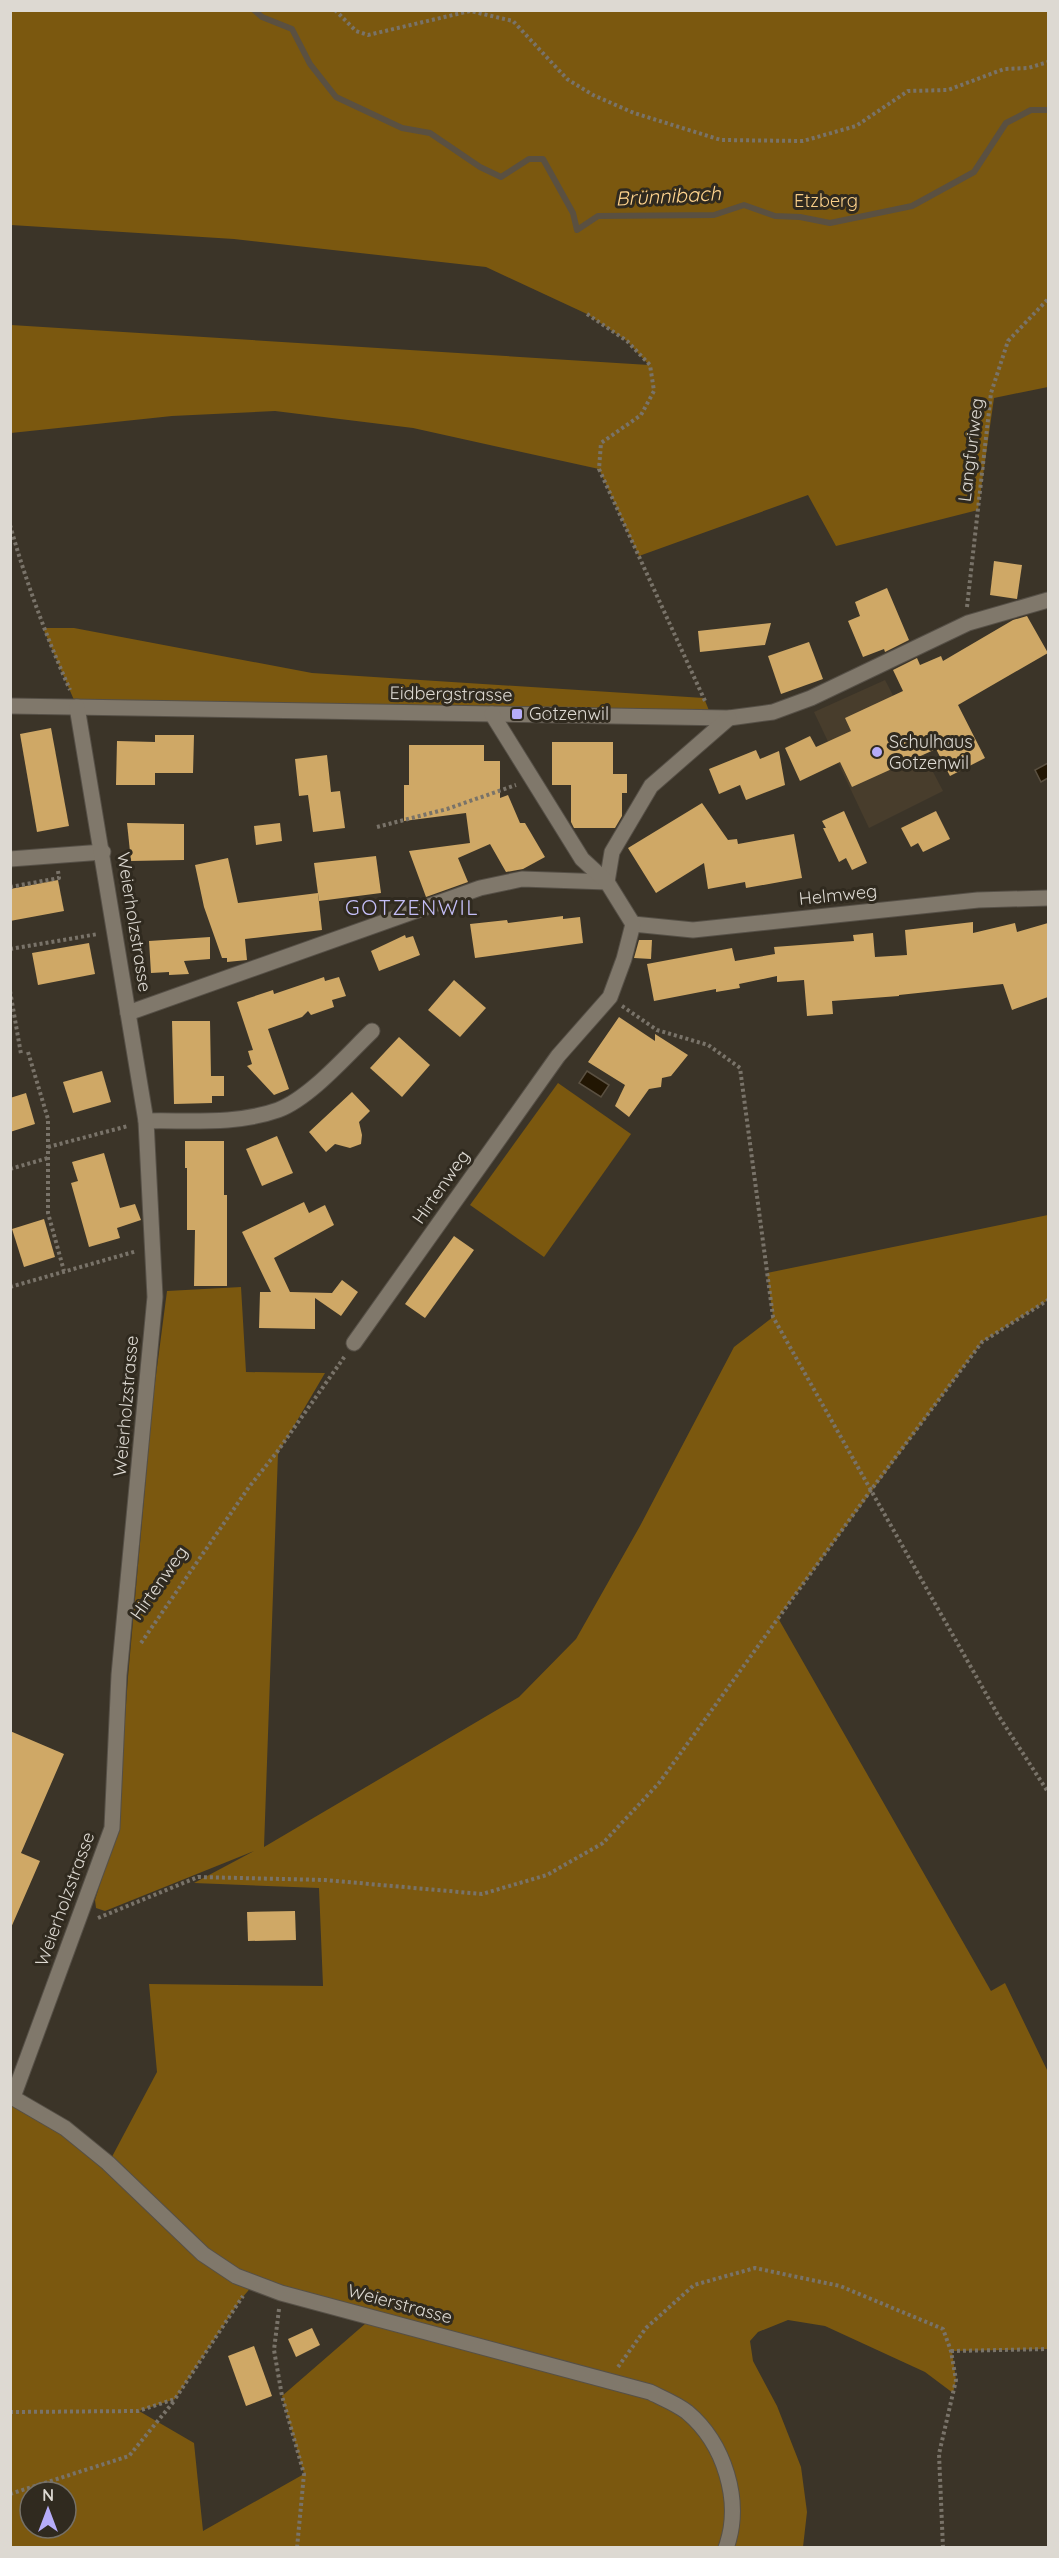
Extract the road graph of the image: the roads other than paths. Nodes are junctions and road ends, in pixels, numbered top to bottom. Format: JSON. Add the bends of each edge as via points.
{"nodes":[{"id":1,"x":1048,"y":600,"type":"edge"},
{"id":2,"x":10,"y":706,"type":"edge"},
{"id":3,"x":78,"y":707,"type":"junction"},
{"id":4,"x":492,"y":714,"type":"junction"},
{"id":5,"x":729,"y":718,"type":"junction"},
{"id":6,"x":103,"y":852,"type":"junction"},
{"id":7,"x":10,"y":859,"type":"edge"},
{"id":8,"x":607,"y":882,"type":"junction"},
{"id":9,"x":1048,"y":898,"type":"edge"},
{"id":10,"x":633,"y":924,"type":"junction"},
{"id":11,"x":128,"y":1013,"type":"junction"},
{"id":12,"x":372,"y":1031,"type":"dead end"},
{"id":13,"x":146,"y":1121,"type":"junction"},
{"id":14,"x":354,"y":1343,"type":"road end"},
{"id":15,"x":12,"y":2097,"type":"edge"},
{"id":16,"x":726,"y":2547,"type":"edge"}],
"edges":[{"from":1,"to":5,"type":"street","name":"Eidbergstrasse","via":[[968,623],[811,698],[772,712]]},
{"from":2,"to":3,"type":"street","name":"Eidbergstrasse"},
{"from":3,"to":4,"type":"street","name":"Eidbergstrasse"},
{"from":3,"to":6,"type":"street","name":"Weierholzstrasse"},
{"from":4,"to":5,"type":"street","name":"Eidbergstrasse"},
{"from":4,"to":8,"type":"street","via":[[582,859]]},
{"from":5,"to":8,"type":"street","via":[[651,786],[612,852]]},
{"from":6,"to":7,"type":"street"},
{"from":6,"to":11,"type":"street","name":"Weierholzstrasse"},
{"from":8,"to":10,"type":"street"},
{"from":8,"to":11,"type":"street","via":[[522,879],[480,888]]},
{"from":9,"to":10,"type":"street","name":"Helmweg","via":[[978,900],[693,930]]},
{"from":10,"to":14,"type":"street","name":"Hirtenweg","via":[[610,997],[558,1056]]},
{"from":11,"to":13,"type":"street","name":"Weierholzstrasse"},
{"from":12,"to":13,"type":"street","via":[[315,1086],[279,1110],[239,1119]]},
{"from":13,"to":15,"type":"street","name":"Weierholzstrasse","via":[[155,1298],[119,1675],[112,1828]]},
{"from":15,"to":16,"type":"street","name":"Weierstrasse","via":[[65,2128],[204,2254],[236,2276],[281,2293],[608,2379],[650,2392],[686,2412],[713,2441],[728,2476],[732,2506]]}]}
